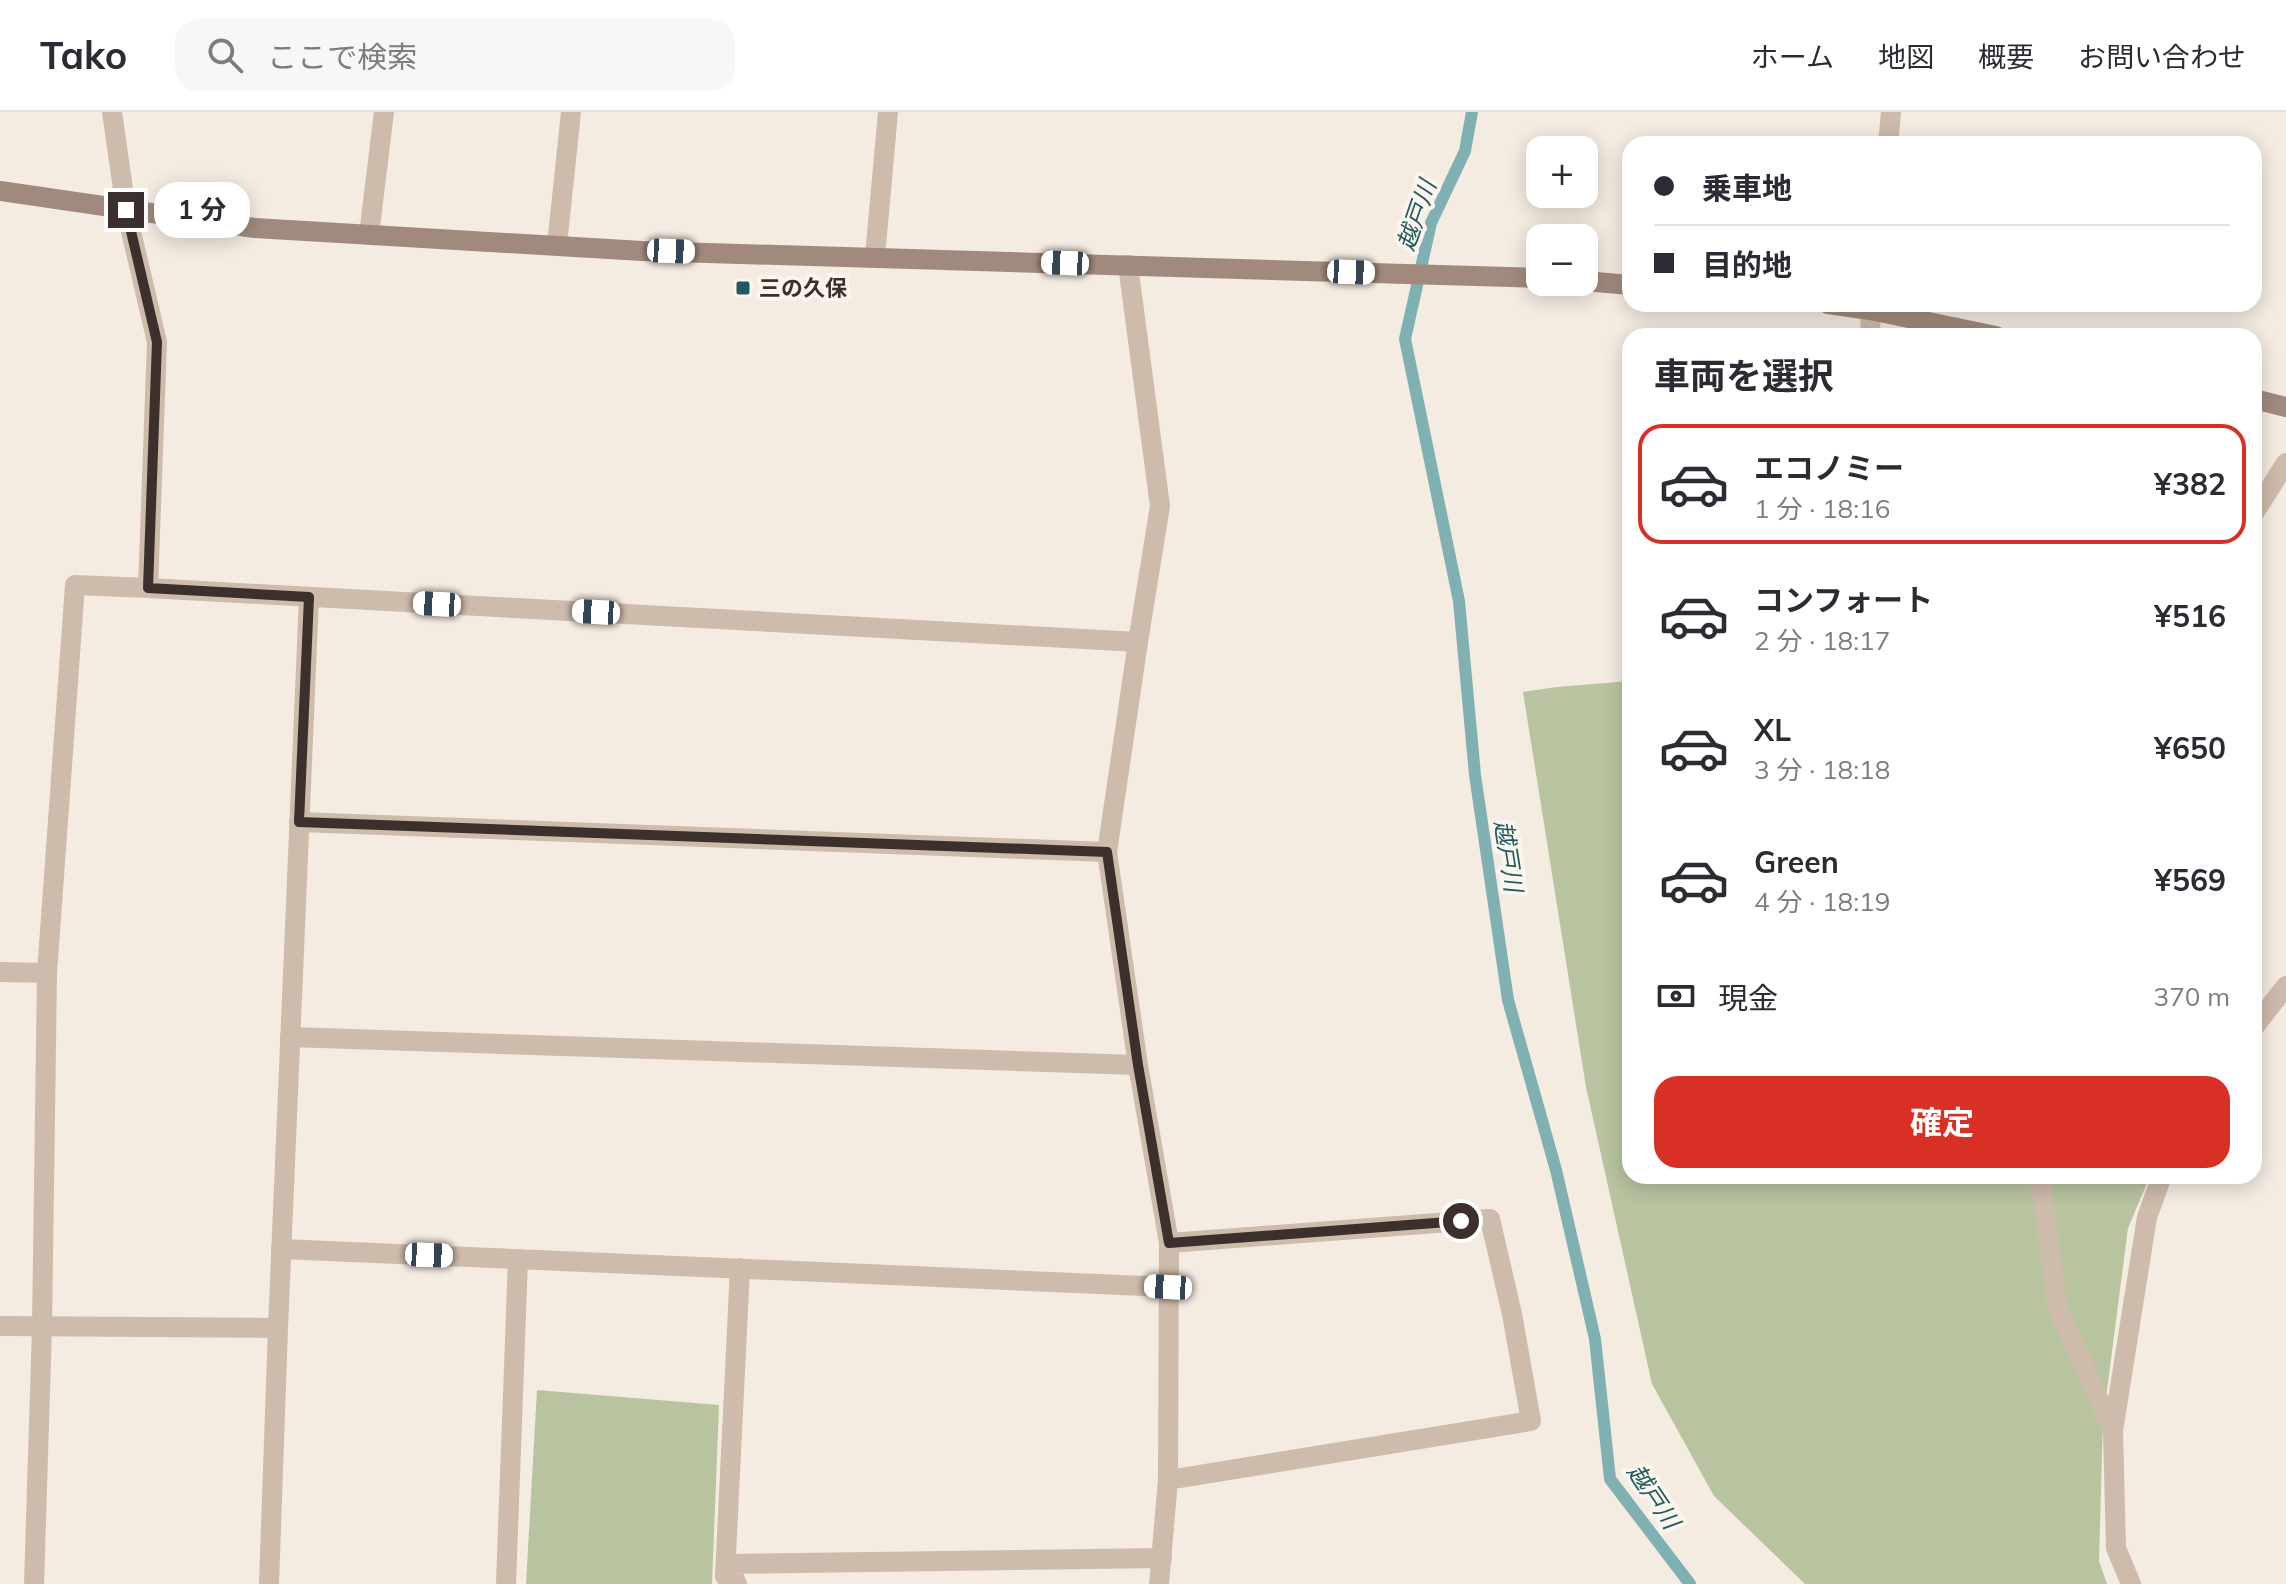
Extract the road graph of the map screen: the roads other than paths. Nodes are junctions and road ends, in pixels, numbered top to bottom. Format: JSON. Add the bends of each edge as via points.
{"nodes":[{"id":1,"x":112,"y":112,"type":"edge"},
{"id":2,"x":384,"y":112,"type":"edge"},
{"id":3,"x":571,"y":112,"type":"edge"},
{"id":4,"x":888,"y":112,"type":"edge"},
{"id":5,"x":1891,"y":112,"type":"edge"},
{"id":6,"x":1889,"y":136,"type":"edge"},
{"id":7,"x":0,"y":191,"type":"edge"},
{"id":8,"x":126,"y":210,"type":"junction"},
{"id":9,"x":369,"y":235,"type":"junction"},
{"id":10,"x":557,"y":245,"type":"junction"},
{"id":11,"x":875,"y":257,"type":"junction"},
{"id":12,"x":1128,"y":265,"type":"junction"},
{"id":13,"x":1526,"y":277,"type":"edge"},
{"id":14,"x":1598,"y":282,"type":"edge"},
{"id":15,"x":1622,"y":284,"type":"edge"},
{"id":16,"x":1893,"y":312,"type":"edge"},
{"id":17,"x":1962,"y":328,"type":"edge"},
{"id":18,"x":2262,"y":401,"type":"edge"},
{"id":19,"x":2286,"y":407,"type":"edge"},
{"id":20,"x":2286,"y":463,"type":"edge"},
{"id":21,"x":2262,"y":500,"type":"edge"},
{"id":22,"x":148,"y":588,"type":"junction"},
{"id":23,"x":309,"y":597,"type":"junction"},
{"id":24,"x":1138,"y":642,"type":"junction"},
{"id":25,"x":299,"y":822,"type":"junction"},
{"id":26,"x":1107,"y":852,"type":"junction"},
{"id":27,"x":0,"y":972,"type":"edge"},
{"id":28,"x":47,"y":973,"type":"junction"},
{"id":29,"x":2286,"y":986,"type":"edge"},
{"id":30,"x":2262,"y":1017,"type":"edge"},
{"id":31,"x":290,"y":1037,"type":"junction"},
{"id":32,"x":1138,"y":1065,"type":"junction"},
{"id":33,"x":2041,"y":1184,"type":"edge"},
{"id":34,"x":2159,"y":1184,"type":"edge"},
{"id":35,"x":1169,"y":1243,"type":"junction"},
{"id":36,"x":281,"y":1249,"type":"junction"},
{"id":37,"x":518,"y":1259,"type":"junction"},
{"id":38,"x":740,"y":1268,"type":"junction"},
{"id":39,"x":1168,"y":1287,"type":"junction"},
{"id":40,"x":0,"y":1326,"type":"edge"},
{"id":41,"x":42,"y":1328,"type":"junction"},
{"id":42,"x":278,"y":1328,"type":"junction"},
{"id":43,"x":2113,"y":1431,"type":"junction"},
{"id":44,"x":1168,"y":1480,"type":"junction"},
{"id":45,"x":1162,"y":1558,"type":"junction"},
{"id":46,"x":726,"y":1574,"type":"edge"},
{"id":47,"x":34,"y":1584,"type":"edge"},
{"id":48,"x":269,"y":1584,"type":"edge"},
{"id":49,"x":506,"y":1584,"type":"edge"},
{"id":50,"x":737,"y":1584,"type":"edge"},
{"id":51,"x":1159,"y":1584,"type":"edge"},
{"id":52,"x":2131,"y":1584,"type":"edge"}],
"edges":[{"from":1,"to":8,"type":"street"},
{"from":2,"to":9,"type":"street"},
{"from":3,"to":10,"type":"street"},
{"from":4,"to":11,"type":"street"},
{"from":5,"to":6,"type":"street"},
{"from":7,"to":8,"type":"street"},
{"from":8,"to":9,"type":"street","via":[[255,228]]},
{"from":8,"to":22,"type":"street","via":[[157,342]]},
{"from":9,"to":10,"type":"street"},
{"from":10,"to":11,"type":"street"},
{"from":11,"to":12,"type":"street"},
{"from":12,"to":13,"type":"street"},
{"from":12,"to":24,"type":"street","via":[[1160,506]]},
{"from":14,"to":15,"type":"street"},
{"from":16,"to":17,"type":"street"},
{"from":18,"to":19,"type":"street"},
{"from":20,"to":21,"type":"street"},
{"from":22,"to":23,"type":"street"},
{"from":22,"to":28,"type":"street","via":[[75,585]]},
{"from":23,"to":24,"type":"street"},
{"from":23,"to":25,"type":"street"},
{"from":24,"to":26,"type":"street"},
{"from":25,"to":26,"type":"street"},
{"from":25,"to":31,"type":"street"},
{"from":26,"to":32,"type":"street"},
{"from":27,"to":28,"type":"street"},
{"from":28,"to":41,"type":"street"},
{"from":29,"to":30,"type":"street"},
{"from":31,"to":32,"type":"street"},
{"from":31,"to":36,"type":"street"},
{"from":32,"to":35,"type":"street"},
{"from":33,"to":43,"type":"street","via":[[2057,1306]]},
{"from":34,"to":43,"type":"street","via":[[2147,1217]]},
{"from":35,"to":39,"type":"street"},
{"from":35,"to":44,"type":"street","via":[[1490,1219],[1531,1421]]},
{"from":36,"to":37,"type":"street"},
{"from":36,"to":42,"type":"street"},
{"from":37,"to":38,"type":"street"},
{"from":37,"to":49,"type":"street"},
{"from":38,"to":39,"type":"street"},
{"from":38,"to":46,"type":"street"},
{"from":39,"to":44,"type":"street"},
{"from":40,"to":41,"type":"street"},
{"from":41,"to":42,"type":"street"},
{"from":41,"to":47,"type":"street"},
{"from":42,"to":48,"type":"street"},
{"from":43,"to":52,"type":"street","via":[[2116,1548]]},
{"from":44,"to":45,"type":"street"},
{"from":45,"to":46,"type":"street"},
{"from":45,"to":51,"type":"street"},
{"from":46,"to":50,"type":"street"}]}
